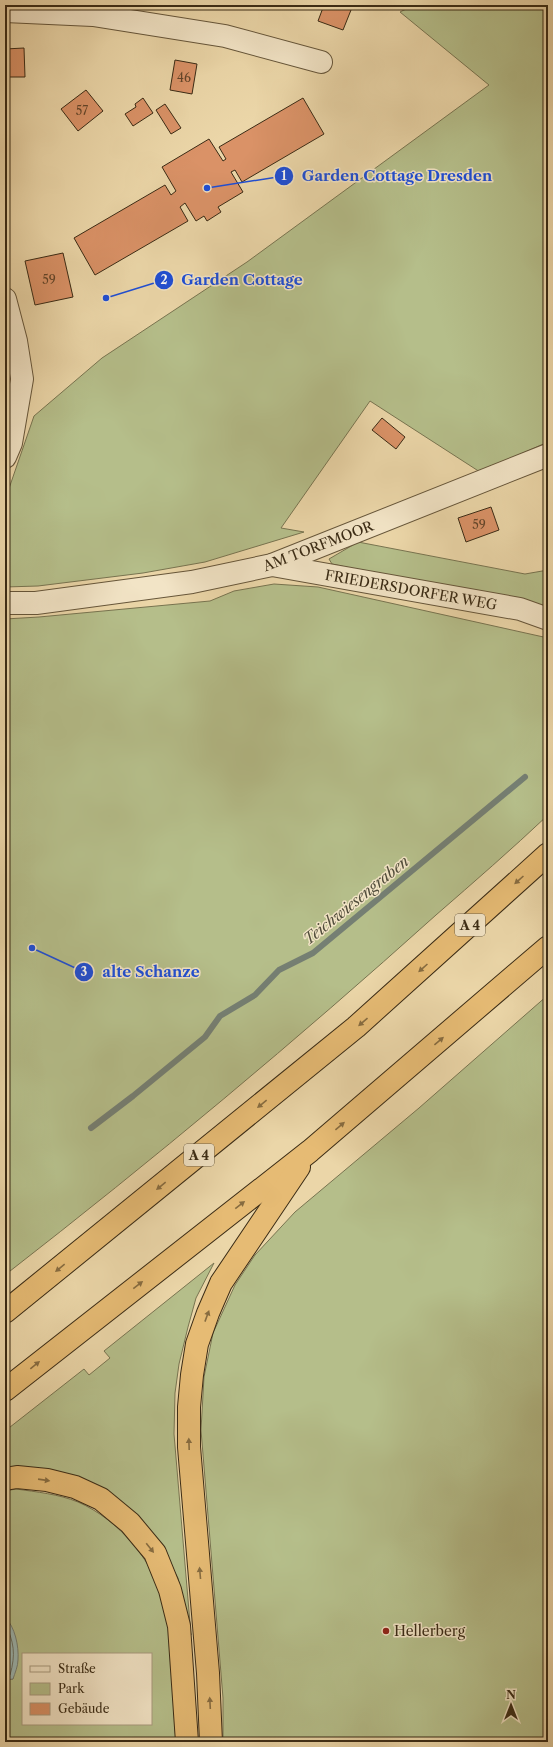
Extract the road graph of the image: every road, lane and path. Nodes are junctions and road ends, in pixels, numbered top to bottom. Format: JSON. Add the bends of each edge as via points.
{"nodes":[{"id":1,"x":5,"y":11,"type":"edge"},
{"id":2,"x":321,"y":62,"type":"dead end"},
{"id":3,"x":5,"y":299,"type":"edge"},
{"id":4,"x":548,"y":455,"type":"edge"},
{"id":5,"x":5,"y":457,"type":"edge"},
{"id":6,"x":272,"y":565,"type":"junction"},
{"id":7,"x":5,"y":603,"type":"edge"},
{"id":8,"x":548,"y":619,"type":"edge"},
{"id":9,"x":548,"y":854,"type":"edge"},
{"id":10,"x":548,"y":947,"type":"edge"},
{"id":11,"x":310,"y":1151,"type":"junction"},
{"id":12,"x":5,"y":1312,"type":"edge"},
{"id":13,"x":5,"y":1390,"type":"edge"},
{"id":14,"x":5,"y":1479,"type":"edge"},
{"id":15,"x":187,"y":1742,"type":"edge"},
{"id":16,"x":211,"y":1742,"type":"edge"}],
"edges":[{"from":1,"to":2,"type":"street","via":[[101,16],[224,36]]},
{"from":3,"to":5,"type":"street","via":[[16,341],[22,379],[11,443]]},
{"from":4,"to":6,"type":"street","name":"AM TORFMOOR"},
{"from":6,"to":7,"type":"street","name":"AM TORFMOOR","via":[[192,582],[36,603]]},
{"from":6,"to":8,"type":"street","name":"FRIEDERSDORFER WEG","via":[[520,609]]},
{"from":9,"to":12,"type":"highway","number":"A 4","one_way":true,"via":[[356,1027]]},
{"from":11,"to":10,"type":"highway","one_way":true},
{"from":13,"to":11,"type":"highway","one_way":true},
{"from":16,"to":11,"type":"highway","one_way":true,"via":[[208,1673],[189,1447],[189,1407],[197,1344],[221,1284]]},
{"from":14,"to":15,"type":"highway","one_way":true,"via":[[17,1477],[47,1480],[75,1487],[101,1499],[130,1523],[154,1553],[170,1590],[179,1626]]}]}
